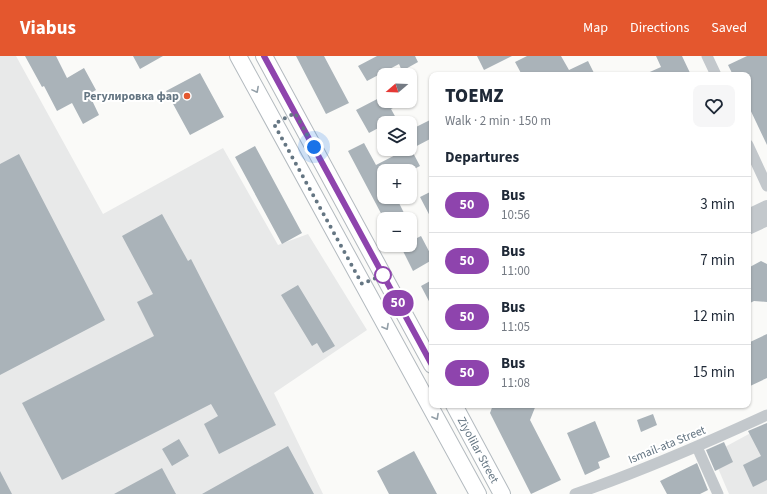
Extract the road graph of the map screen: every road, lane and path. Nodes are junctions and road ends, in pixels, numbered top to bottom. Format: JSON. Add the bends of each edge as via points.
{"nodes":[{"id":1,"x":238,"y":56,"type":"edge"},
{"id":2,"x":264,"y":56,"type":"edge"},
{"id":3,"x":707,"y":56,"type":"edge"},
{"id":4,"x":715,"y":72,"type":"edge"},
{"id":5,"x":295,"y":113,"type":"junction"},
{"id":6,"x":274,"y":124,"type":"junction"},
{"id":7,"x":751,"y":151,"type":"edge"},
{"id":8,"x":767,"y":186,"type":"edge"},
{"id":9,"x":767,"y":207,"type":"edge"},
{"id":10,"x":751,"y":215,"type":"edge"},
{"id":11,"x":767,"y":219,"type":"edge"},
{"id":12,"x":751,"y":227,"type":"edge"},
{"id":13,"x":429,"y":360,"type":"edge"},
{"id":14,"x":429,"y":373,"type":"edge"},
{"id":15,"x":425,"y":383,"type":"edge"},
{"id":16,"x":437,"y":408,"type":"edge"},
{"id":17,"x":456,"y":408,"type":"edge"},
{"id":18,"x":767,"y":415,"type":"edge"},
{"id":19,"x":697,"y":447,"type":"junction"},
{"id":20,"x":478,"y":494,"type":"edge"},
{"id":21,"x":502,"y":494,"type":"edge"},
{"id":22,"x":574,"y":494,"type":"edge"},
{"id":23,"x":718,"y":494,"type":"edge"}],
"edges":[{"from":1,"to":6,"type":"main road","name":"Ziyolilar Street","one_way":true},
{"from":2,"to":5,"type":"main road"},
{"from":3,"to":4,"type":"street"},
{"from":5,"to":6,"type":"main road"},
{"from":5,"to":13,"type":"main road"},
{"from":6,"to":15,"type":"main road","name":"Ziyolilar Street","one_way":true},
{"from":7,"to":8,"type":"street"},
{"from":9,"to":10,"type":"street"},
{"from":11,"to":12,"type":"street"},
{"from":14,"to":15,"type":"main road"},
{"from":16,"to":20,"type":"main road","name":"Ziyolilar Street","one_way":true},
{"from":17,"to":21,"type":"main road","name":"Ziyolilar Street"},
{"from":18,"to":19,"type":"street","name":"Ismail-ata Street"},
{"from":19,"to":22,"type":"street","name":"Ismail-ata Street"},
{"from":19,"to":23,"type":"street"}]}
